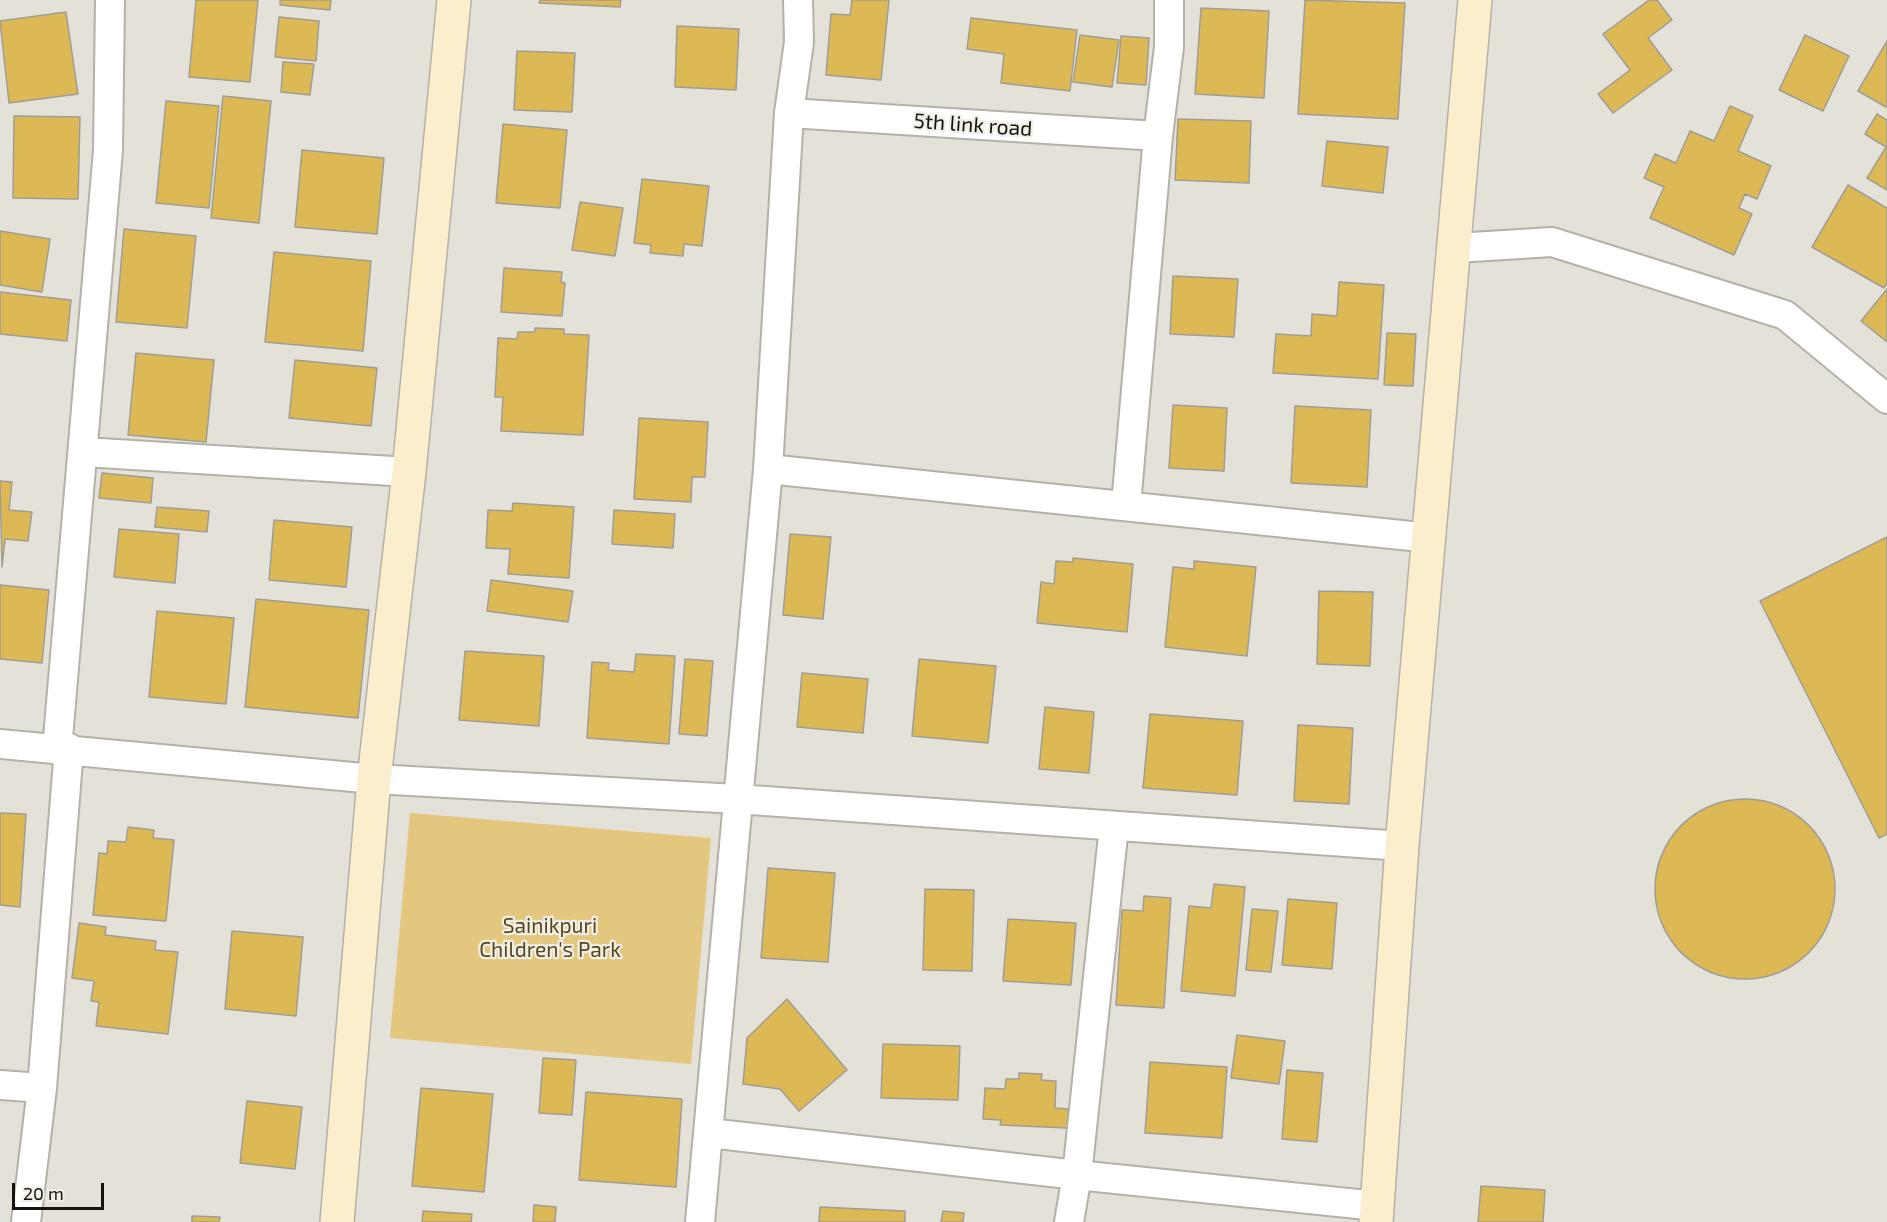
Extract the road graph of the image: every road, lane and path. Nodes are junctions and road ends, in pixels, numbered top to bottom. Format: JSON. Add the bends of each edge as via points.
{"nodes":[{"id":1,"x":110,"y":0,"type":"edge"},
{"id":2,"x":453,"y":0,"type":"edge"},
{"id":3,"x":798,"y":0,"type":"edge"},
{"id":4,"x":1169,"y":0,"type":"edge"},
{"id":5,"x":1475,"y":0,"type":"edge"},
{"id":6,"x":789,"y":113,"type":"junction"},
{"id":7,"x":1158,"y":136,"type":"junction"},
{"id":8,"x":1456,"y":248,"type":"junction"},
{"id":9,"x":1887,"y":399,"type":"edge"},
{"id":10,"x":84,"y":452,"type":"junction"},
{"id":11,"x":768,"y":469,"type":"junction"},
{"id":12,"x":409,"y":472,"type":"junction"},
{"id":13,"x":1126,"y":505,"type":"junction"},
{"id":14,"x":1430,"y":538,"type":"junction"},
{"id":15,"x":0,"y":744,"type":"edge"},
{"id":16,"x":63,"y":749,"type":"junction"},
{"id":17,"x":374,"y":778,"type":"junction"},
{"id":18,"x":737,"y":799,"type":"junction"},
{"id":19,"x":1114,"y":826,"type":"junction"},
{"id":20,"x":1401,"y":846,"type":"junction"},
{"id":21,"x":0,"y":1085,"type":"edge"},
{"id":22,"x":42,"y":1088,"type":"junction"},
{"id":23,"x":709,"y":1133,"type":"junction"},
{"id":24,"x":1077,"y":1175,"type":"junction"},
{"id":25,"x":1377,"y":1214,"type":"edge"},
{"id":26,"x":26,"y":1222,"type":"edge"},
{"id":27,"x":337,"y":1222,"type":"edge"},
{"id":28,"x":700,"y":1222,"type":"edge"},
{"id":29,"x":1069,"y":1222,"type":"edge"}],
"edges":[{"from":1,"to":10,"type":"street","via":[[108,150]]},
{"from":2,"to":12,"type":"street"},
{"from":3,"to":6,"type":"street","via":[[799,42]]},
{"from":4,"to":7,"type":"street","via":[[1169,47]]},
{"from":5,"to":8,"type":"street"},
{"from":6,"to":7,"type":"street","name":"5th link road"},
{"from":6,"to":11,"type":"street"},
{"from":7,"to":13,"type":"street"},
{"from":8,"to":9,"type":"street","via":[[1552,242],[1785,315]]},
{"from":8,"to":14,"type":"street"},
{"from":10,"to":12,"type":"street"},
{"from":10,"to":16,"type":"street"},
{"from":11,"to":13,"type":"street"},
{"from":11,"to":18,"type":"street"},
{"from":12,"to":17,"type":"street"},
{"from":13,"to":14,"type":"street"},
{"from":14,"to":20,"type":"street"},
{"from":15,"to":16,"type":"street"},
{"from":16,"to":17,"type":"street"},
{"from":16,"to":22,"type":"street"},
{"from":17,"to":18,"type":"street"},
{"from":17,"to":27,"type":"street"},
{"from":18,"to":19,"type":"street"},
{"from":18,"to":23,"type":"street"},
{"from":19,"to":20,"type":"street"},
{"from":19,"to":24,"type":"street"},
{"from":20,"to":25,"type":"street"},
{"from":21,"to":22,"type":"street"},
{"from":22,"to":26,"type":"street"},
{"from":23,"to":24,"type":"street"},
{"from":23,"to":28,"type":"street"},
{"from":24,"to":25,"type":"street"},
{"from":24,"to":29,"type":"street"}]}
